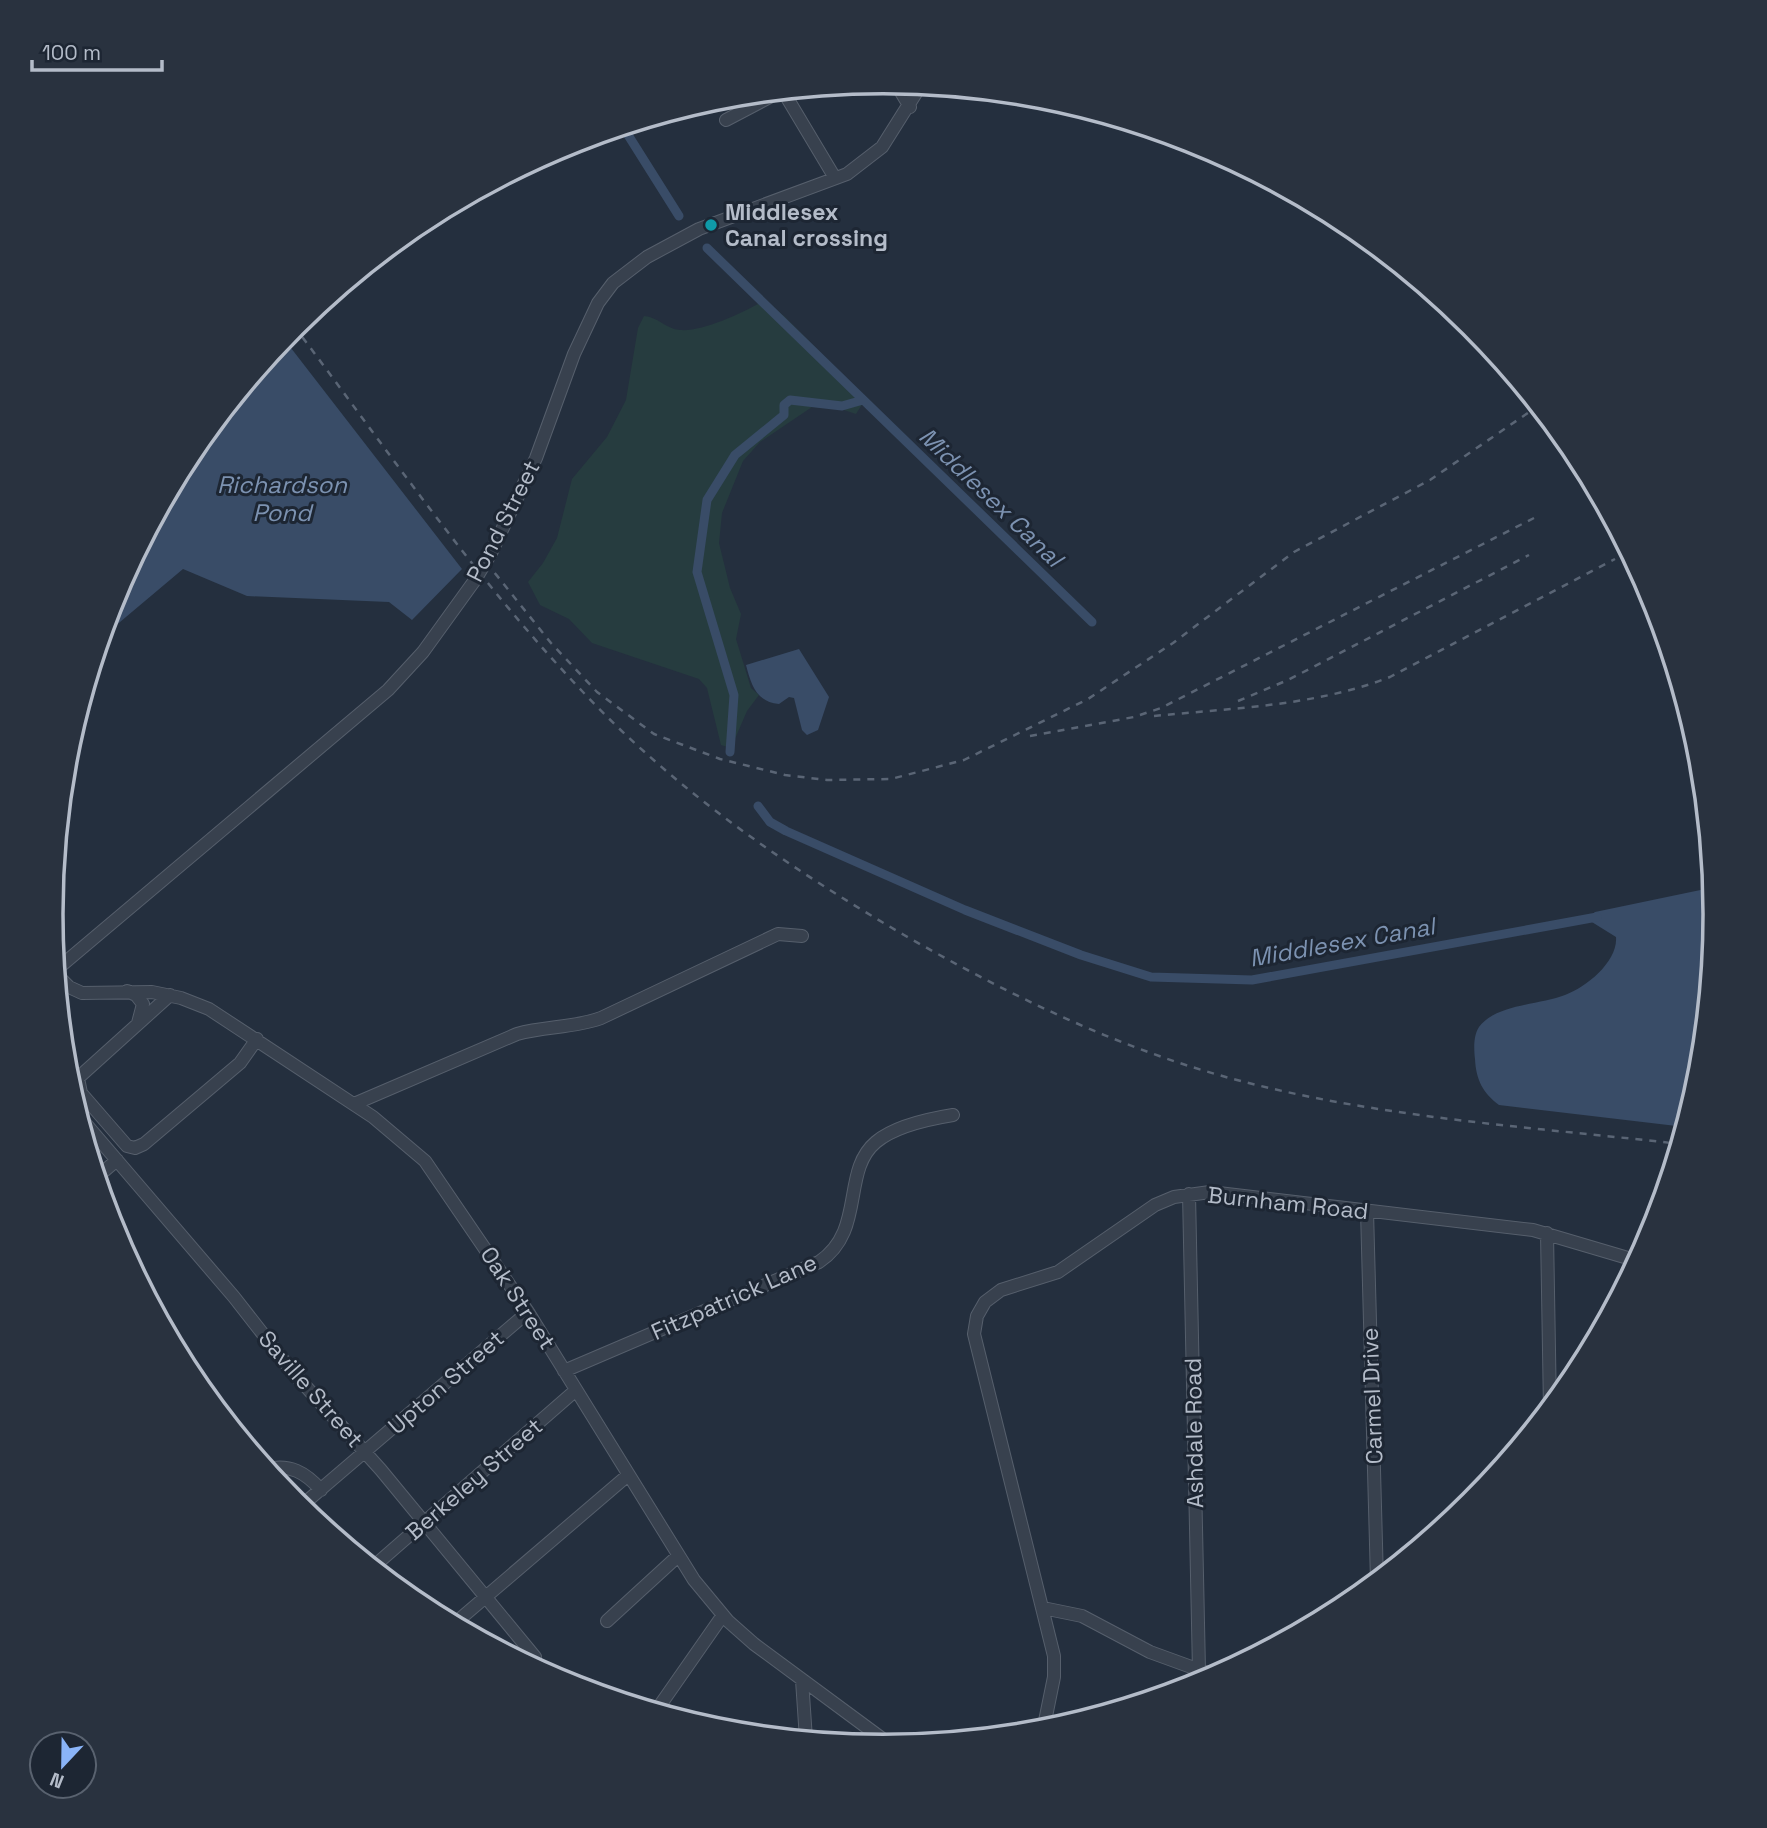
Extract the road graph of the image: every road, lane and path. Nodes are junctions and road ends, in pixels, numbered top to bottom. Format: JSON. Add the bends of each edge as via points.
{"nodes":[{"id":1,"x":902,"y":94,"type":"edge"},
{"id":2,"x":916,"y":94,"type":"edge"},
{"id":3,"x":787,"y":100,"type":"edge"},
{"id":4,"x":757,"y":104,"type":"edge"},
{"id":5,"x":910,"y":107,"type":"junction"},
{"id":6,"x":726,"y":120,"type":"dead end"},
{"id":7,"x":835,"y":178,"type":"junction"},
{"id":8,"x":802,"y":936,"type":"dead end"},
{"id":9,"x":65,"y":965,"type":"edge"},
{"id":10,"x":66,"y":984,"type":"edge"},
{"id":11,"x":127,"y":991,"type":"junction"},
{"id":12,"x":170,"y":995,"type":"junction"},
{"id":13,"x":138,"y":1023,"type":"junction"},
{"id":14,"x":257,"y":1039,"type":"junction"},
{"id":15,"x":80,"y":1076,"type":"edge"},
{"id":16,"x":84,"y":1097,"type":"edge"},
{"id":17,"x":354,"y":1104,"type":"junction"},
{"id":18,"x":953,"y":1115,"type":"dead end"},
{"id":19,"x":93,"y":1132,"type":"edge"},
{"id":20,"x":117,"y":1160,"type":"junction"},
{"id":21,"x":105,"y":1170,"type":"edge"},
{"id":22,"x":1189,"y":1194,"type":"junction"},
{"id":23,"x":1367,"y":1211,"type":"junction"},
{"id":24,"x":1547,"y":1233,"type":"junction"},
{"id":25,"x":1628,"y":1258,"type":"edge"},
{"id":26,"x":528,"y":1312,"type":"junction"},
{"id":27,"x":565,"y":1371,"type":"junction"},
{"id":28,"x":576,"y":1390,"type":"junction"},
{"id":29,"x":1550,"y":1392,"type":"edge"},
{"id":30,"x":365,"y":1452,"type":"junction"},
{"id":31,"x":279,"y":1468,"type":"edge"},
{"id":32,"x":627,"y":1476,"type":"junction"},
{"id":33,"x":321,"y":1490,"type":"junction"},
{"id":34,"x":309,"y":1500,"type":"edge"},
{"id":35,"x":424,"y":1523,"type":"junction"},
{"id":36,"x":678,"y":1556,"type":"junction"},
{"id":37,"x":380,"y":1561,"type":"edge"},
{"id":38,"x":1377,"y":1569,"type":"edge"},
{"id":39,"x":486,"y":1597,"type":"junction"},
{"id":40,"x":1043,"y":1608,"type":"junction"},
{"id":41,"x":723,"y":1615,"type":"junction"},
{"id":42,"x":462,"y":1618,"type":"edge"},
{"id":43,"x":607,"y":1621,"type":"dead end"},
{"id":44,"x":534,"y":1656,"type":"edge"},
{"id":45,"x":1199,"y":1671,"type":"joint"},
{"id":46,"x":802,"y":1680,"type":"junction"},
{"id":47,"x":661,"y":1704,"type":"edge"},
{"id":48,"x":1046,"y":1719,"type":"edge"},
{"id":49,"x":805,"y":1730,"type":"edge"},
{"id":50,"x":875,"y":1734,"type":"edge"}],
"edges":[{"from":1,"to":5,"type":"street"},
{"from":2,"to":5,"type":"street","name":"Pond Street"},
{"from":3,"to":7,"type":"street"},
{"from":4,"to":6,"type":"street"},
{"from":5,"to":7,"type":"street","name":"Pond Street","via":[[876,153]]},
{"from":7,"to":9,"type":"street","name":"Pond Street","bridge":true,"via":[[699,229],[647,257],[613,283],[598,303],[574,354],[536,458],[491,553],[429,645],[388,690]]},
{"from":8,"to":17,"type":"street","via":[[778,934],[601,1018],[583,1025],[517,1034]]},
{"from":10,"to":11,"type":"street","name":"Oak Street","via":[[82,993]]},
{"from":11,"to":12,"type":"street","name":"Oak Street"},
{"from":11,"to":13,"type":"street","via":[[143,1004]]},
{"from":12,"to":13,"type":"street"},
{"from":12,"to":14,"type":"street","name":"Oak Street","via":[[209,1009]]},
{"from":13,"to":15,"type":"street"},
{"from":14,"to":16,"type":"street","via":[[240,1063],[139,1147],[122,1142]]},
{"from":14,"to":17,"type":"street","name":"Oak Street"},
{"from":17,"to":26,"type":"street","name":"Oak Street","via":[[425,1161]]},
{"from":18,"to":27,"type":"street","name":"Fitzpatrick Lane","via":[[903,1128],[875,1142],[865,1155],[845,1234],[830,1255]]},
{"from":19,"to":20,"type":"street","name":"Saville Street"},
{"from":20,"to":21,"type":"street"},
{"from":20,"to":30,"type":"street","name":"Saville Street"},
{"from":22,"to":23,"type":"street","name":"Burnham Road","via":[[1210,1192]]},
{"from":22,"to":40,"type":"street","name":"Burnham Road","via":[[1155,1205],[1058,1272],[1001,1290],[985,1302],[977,1316],[974,1334],[981,1366]]},
{"from":22,"to":45,"type":"street","name":"Ashdale Road"},
{"from":23,"to":24,"type":"street","name":"Burnham Road"},
{"from":23,"to":38,"type":"street","name":"Carmel Drive"},
{"from":24,"to":25,"type":"street","name":"Burnham Road"},
{"from":24,"to":29,"type":"street"},
{"from":26,"to":27,"type":"street","name":"Oak Street"},
{"from":26,"to":30,"type":"street","name":"Upton Street"},
{"from":27,"to":28,"type":"street","name":"Oak Street"},
{"from":28,"to":32,"type":"street","name":"Oak Street"},
{"from":28,"to":35,"type":"street","name":"Berkeley Street"},
{"from":30,"to":33,"type":"street","name":"Upton Street"},
{"from":30,"to":35,"type":"street","name":"Saville Street"},
{"from":31,"to":33,"type":"street","via":[[289,1467]]},
{"from":32,"to":36,"type":"street","name":"Oak Street"},
{"from":32,"to":39,"type":"street"},
{"from":33,"to":34,"type":"street","name":"Upton Street"},
{"from":35,"to":37,"type":"street","name":"Berkeley Street"},
{"from":35,"to":39,"type":"street","name":"Saville Street"},
{"from":36,"to":41,"type":"street","name":"Oak Street"},
{"from":36,"to":43,"type":"street"},
{"from":39,"to":42,"type":"street"},
{"from":39,"to":44,"type":"street","name":"Saville Street"},
{"from":40,"to":45,"type":"street","via":[[1082,1616],[1150,1652]]},
{"from":40,"to":48,"type":"street","name":"Burnham Road","via":[[1054,1656]]},
{"from":41,"to":46,"type":"street","name":"Oak Street"},
{"from":41,"to":47,"type":"street"},
{"from":46,"to":49,"type":"street"},
{"from":46,"to":50,"type":"street","name":"Oak Street"}]}
